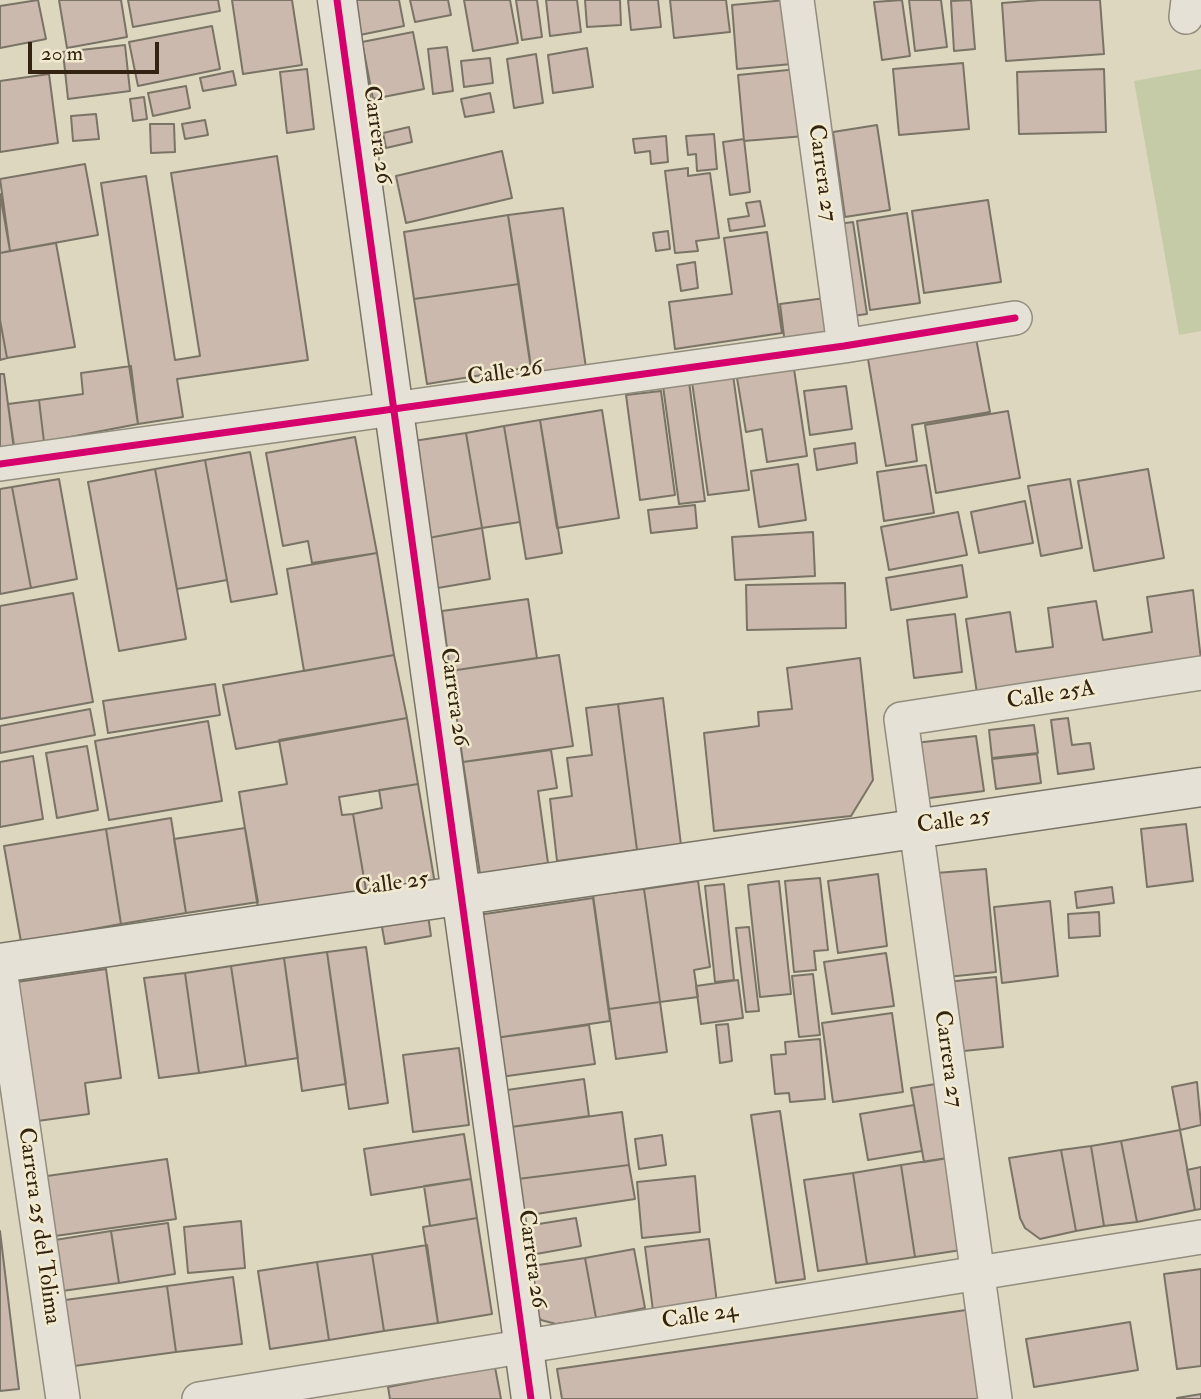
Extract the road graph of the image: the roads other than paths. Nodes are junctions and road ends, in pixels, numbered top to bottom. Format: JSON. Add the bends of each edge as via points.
{"nodes":[{"id":1,"x":337,"y":0,"type":"edge"},
{"id":2,"x":797,"y":0,"type":"edge"},
{"id":3,"x":1015,"y":318,"type":"dead end"},
{"id":4,"x":844,"y":346,"type":"junction"},
{"id":5,"x":394,"y":408,"type":"junction"},
{"id":6,"x":0,"y":464,"type":"edge"},
{"id":7,"x":1201,"y":673,"type":"edge"},
{"id":8,"x":901,"y":719,"type":"joint"},
{"id":9,"x":1201,"y":787,"type":"edge"},
{"id":10,"x":914,"y":827,"type":"junction"},
{"id":11,"x":461,"y":894,"type":"junction"},
{"id":12,"x":0,"y":963,"type":"edge"},
{"id":13,"x":0,"y":969,"type":"edge"},
{"id":14,"x":1201,"y":1237,"type":"edge"},
{"id":15,"x":977,"y":1273,"type":"junction"},
{"id":16,"x":523,"y":1345,"type":"junction"},
{"id":17,"x":63,"y":1399,"type":"edge"},
{"id":18,"x":199,"y":1399,"type":"edge"},
{"id":19,"x":531,"y":1399,"type":"edge"},
{"id":20,"x":995,"y":1399,"type":"edge"}],
"edges":[{"from":1,"to":5,"type":"street","name":"Carrera 26"},
{"from":2,"to":4,"type":"street","name":"Carrera 27"},
{"from":3,"to":4,"type":"street","name":"Calle 26"},
{"from":4,"to":5,"type":"street","name":"Calle 26"},
{"from":5,"to":6,"type":"street","name":"Calle 26"},
{"from":5,"to":11,"type":"street","name":"Carrera 26"},
{"from":7,"to":8,"type":"street","name":"Calle 25A"},
{"from":8,"to":10,"type":"street","name":"Carrera 27"},
{"from":9,"to":10,"type":"street","name":"Calle 25"},
{"from":10,"to":11,"type":"street","name":"Calle 25"},
{"from":10,"to":15,"type":"street","name":"Carrera 27"},
{"from":11,"to":12,"type":"street","name":"Calle 25"},
{"from":11,"to":16,"type":"street","name":"Carrera 26"},
{"from":13,"to":17,"type":"street","name":"Carrera 25 del Tolima"},
{"from":14,"to":15,"type":"street","name":"Calle 24"},
{"from":15,"to":16,"type":"street","name":"Calle 24"},
{"from":15,"to":20,"type":"street","name":"Carrera 27"},
{"from":16,"to":18,"type":"street","name":"Calle 24"},
{"from":16,"to":19,"type":"street","name":"Carrera 26"}]}
